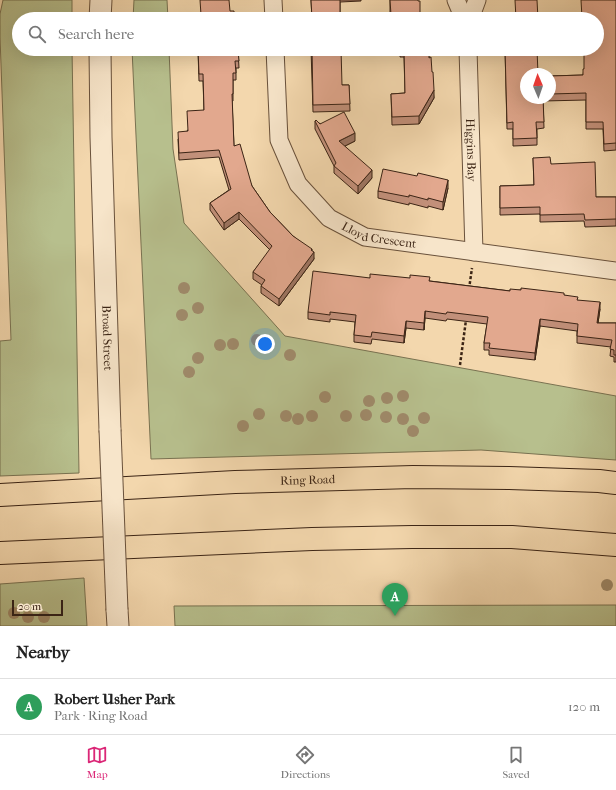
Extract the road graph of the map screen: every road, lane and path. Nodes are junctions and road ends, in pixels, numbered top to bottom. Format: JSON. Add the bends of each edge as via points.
{"nodes":[{"id":1,"x":101,"y":0,"type":"edge"},
{"id":2,"x":273,"y":0,"type":"edge"},
{"id":3,"x":456,"y":0,"type":"edge"},
{"id":4,"x":477,"y":0,"type":"edge"},
{"id":5,"x":100,"y":12,"type":"edge"},
{"id":6,"x":274,"y":12,"type":"edge"},
{"id":7,"x":461,"y":12,"type":"edge"},
{"id":8,"x":473,"y":12,"type":"edge"},
{"id":9,"x":100,"y":56,"type":"edge"},
{"id":10,"x":275,"y":56,"type":"edge"},
{"id":11,"x":468,"y":56,"type":"edge"},
{"id":12,"x":474,"y":252,"type":"junction"},
{"id":13,"x":616,"y":271,"type":"edge"},
{"id":14,"x":469,"y":289,"type":"edge"},
{"id":15,"x":466,"y":320,"type":"edge"},
{"id":16,"x":460,"y":365,"type":"dead end"},
{"id":17,"x":616,"y":483,"type":"edge"},
{"id":18,"x":0,"y":494,"type":"edge"},
{"id":19,"x":616,"y":544,"type":"edge"},
{"id":20,"x":0,"y":553,"type":"edge"},
{"id":21,"x":118,"y":618,"type":"edge"}],
"edges":[{"from":1,"to":5,"type":"street"},
{"from":2,"to":6,"type":"street"},
{"from":3,"to":7,"type":"street"},
{"from":4,"to":8,"type":"street"},
{"from":9,"to":21,"type":"street","name":"Broad Street","bridge":true,"via":[[110,430]]},
{"from":10,"to":12,"type":"street","name":"Lloyd Crescent","via":[[279,140],[298,184],[329,218],[365,237]]},
{"from":11,"to":12,"type":"street","name":"Higgins Bay"},
{"from":12,"to":13,"type":"street","name":"Lloyd Crescent"},
{"from":12,"to":14,"type":"path"},
{"from":15,"to":16,"type":"path"},
{"from":17,"to":18,"type":"highway","name":"Ring Road","via":[[516,478],[413,477],[235,482]]},
{"from":19,"to":20,"type":"highway","via":[[512,537],[412,537]]}]}
